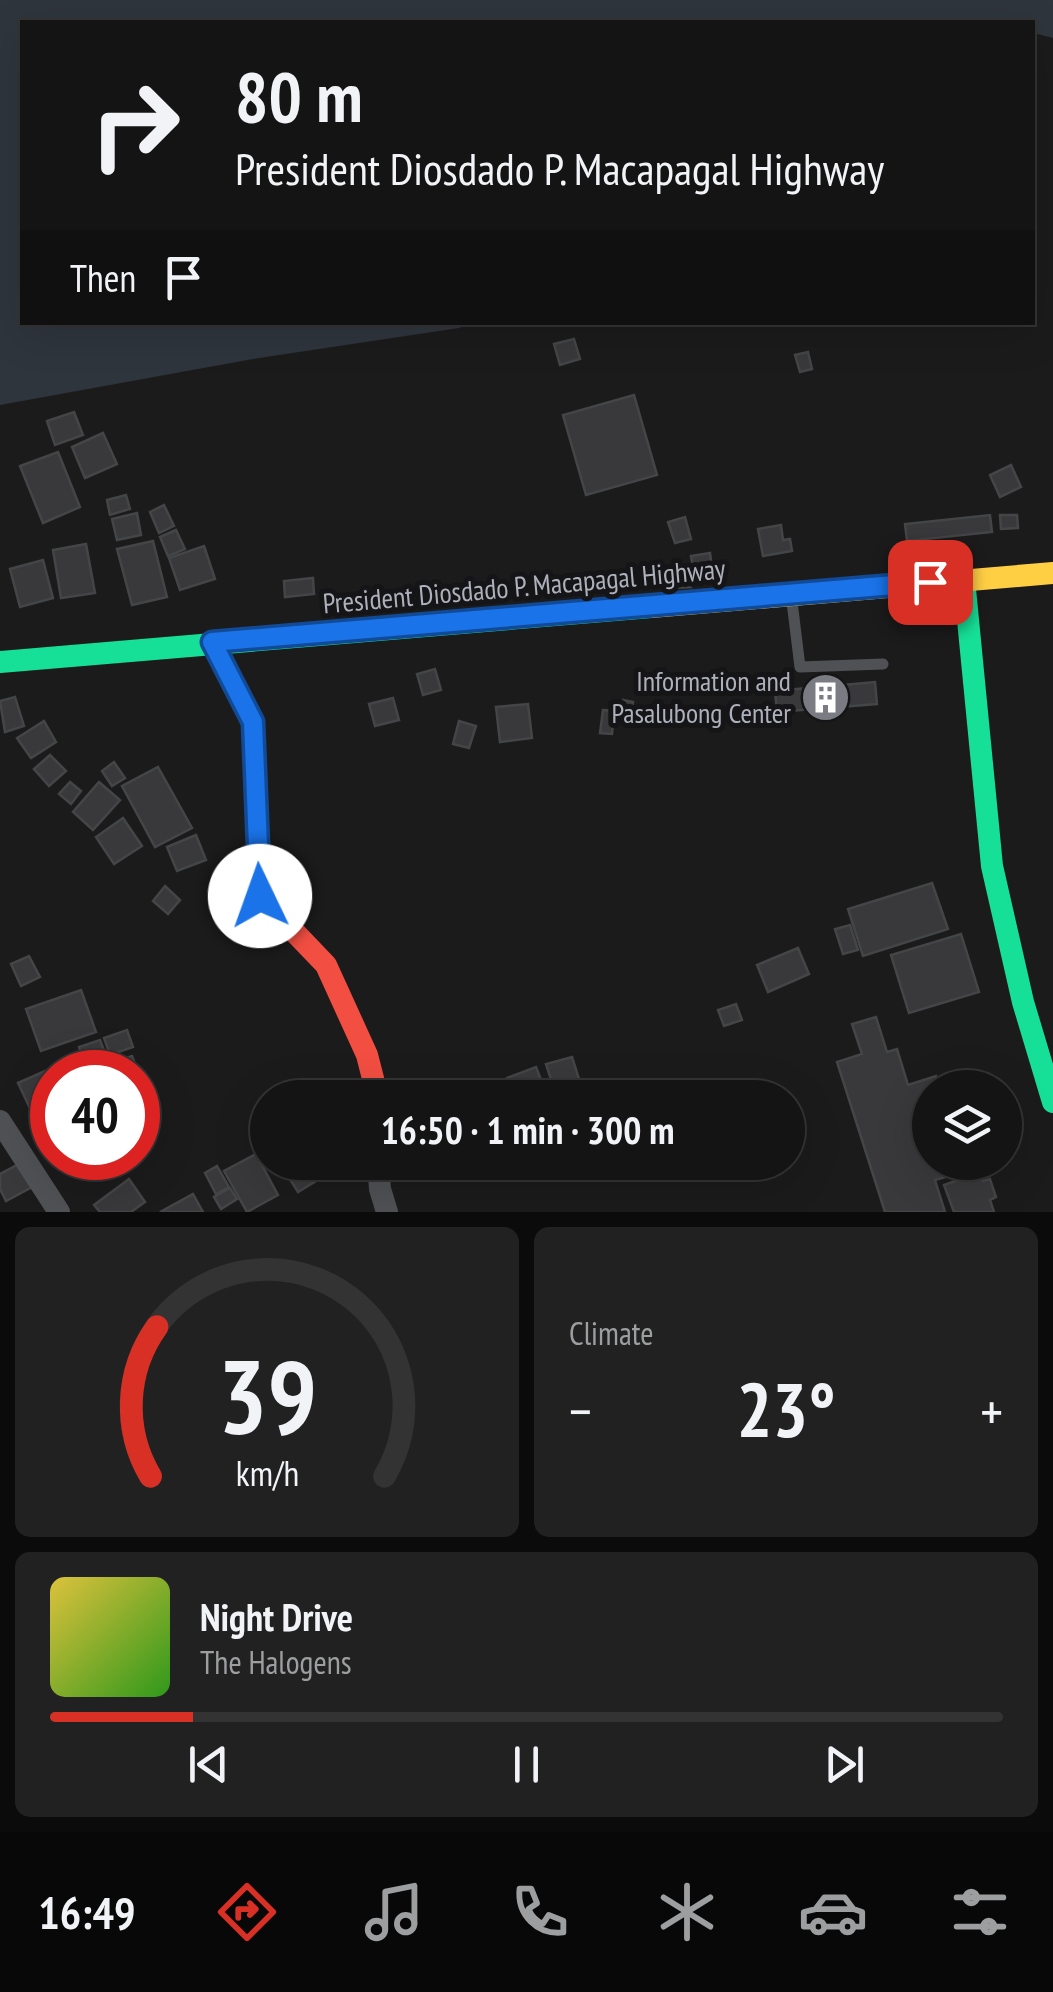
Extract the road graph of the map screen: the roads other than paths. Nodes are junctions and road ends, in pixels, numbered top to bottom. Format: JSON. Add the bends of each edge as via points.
{"nodes":[{"id":1,"x":1053,"y":572,"type":"edge"},
{"id":2,"x":964,"y":579,"type":"junction"},
{"id":3,"x":791,"y":593,"type":"junction"},
{"id":4,"x":212,"y":642,"type":"junction"},
{"id":5,"x":0,"y":662,"type":"edge"},
{"id":6,"x":883,"y":664,"type":"dead end"},
{"id":7,"x":374,"y":1080,"type":"edge"},
{"id":8,"x":1053,"y":1102,"type":"edge"},
{"id":9,"x":0,"y":1121,"type":"edge"},
{"id":10,"x":379,"y":1180,"type":"edge"},
{"id":11,"x":59,"y":1212,"type":"edge"},
{"id":12,"x":387,"y":1212,"type":"edge"}],
"edges":[{"from":1,"to":2,"type":"main road","name":"President Diosdado P. Macapagal Highway"},
{"from":2,"to":3,"type":"main road","name":"President Diosdado P. Macapagal Highway"},
{"from":2,"to":8,"type":"main road","via":[[992,866]]},
{"from":3,"to":4,"type":"main road","name":"President Diosdado P. Macapagal Highway"},
{"from":3,"to":6,"type":"lane","via":[[800,667]]},
{"from":4,"to":5,"type":"main road","name":"President Diosdado P. Macapagal Highway"},
{"from":4,"to":7,"type":"main road","via":[[253,722],[260,896],[326,965]]},
{"from":9,"to":11,"type":"street"},
{"from":10,"to":12,"type":"street"}]}
